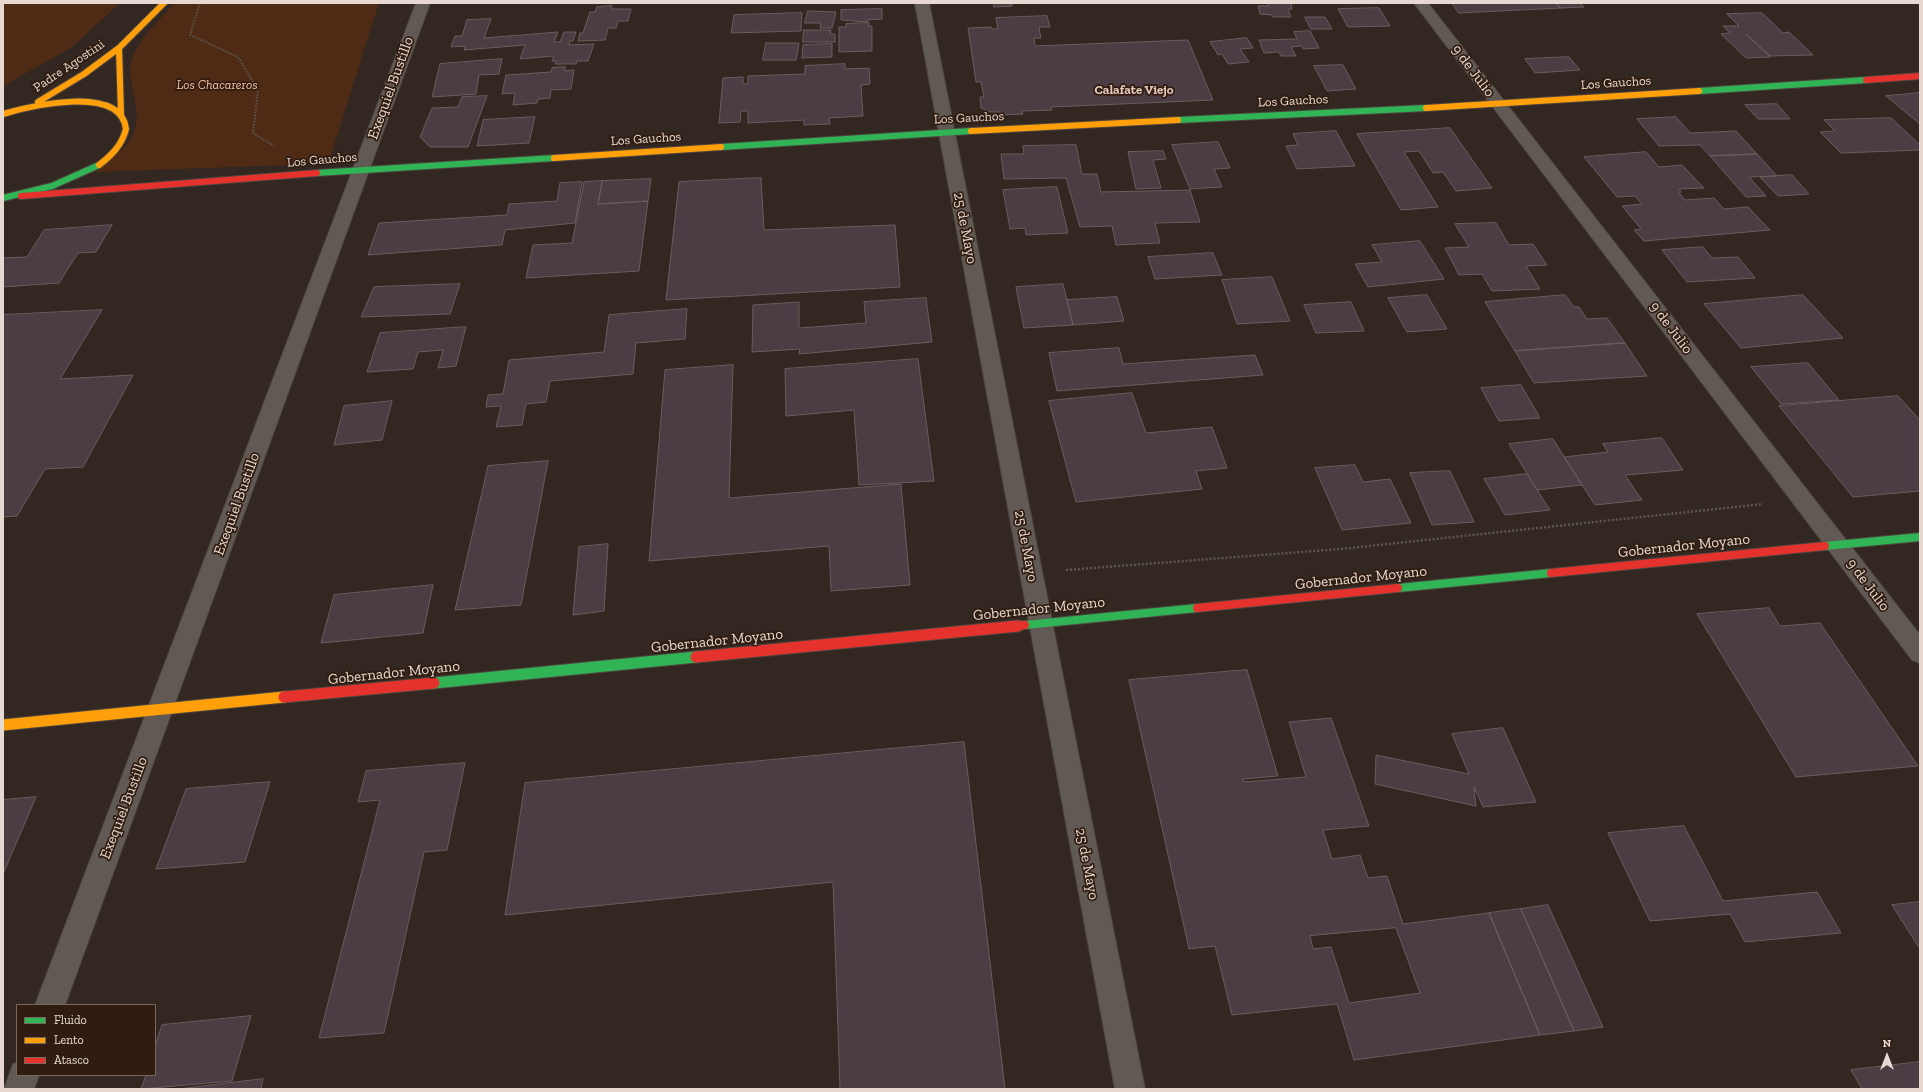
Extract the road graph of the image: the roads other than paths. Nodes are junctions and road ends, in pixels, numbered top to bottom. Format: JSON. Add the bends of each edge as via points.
{"nodes":[{"id":1,"x":164,"y":3,"type":"edge"},
{"id":2,"x":423,"y":3,"type":"edge"},
{"id":3,"x":922,"y":3,"type":"edge"},
{"id":4,"x":1421,"y":3,"type":"edge"},
{"id":5,"x":119,"y":48,"type":"junction"},
{"id":6,"x":1920,"y":76,"type":"edge"},
{"id":7,"x":1499,"y":104,"type":"junction"},
{"id":8,"x":33,"y":106,"type":"junction"},
{"id":9,"x":3,"y":114,"type":"edge"},
{"id":10,"x":121,"y":114,"type":"junction"},
{"id":11,"x":947,"y":132,"type":"junction"},
{"id":12,"x":362,"y":170,"type":"junction"},
{"id":13,"x":21,"y":196,"type":"junction"},
{"id":14,"x":3,"y":198,"type":"edge"},
{"id":15,"x":1920,"y":537,"type":"edge"},
{"id":16,"x":1837,"y":545,"type":"junction"},
{"id":17,"x":1041,"y":623,"type":"junction"},
{"id":18,"x":1920,"y":653,"type":"edge"},
{"id":19,"x":161,"y":710,"type":"junction"},
{"id":20,"x":3,"y":725,"type":"edge"},
{"id":21,"x":50,"y":1004,"type":"edge"},
{"id":22,"x":24,"y":1076,"type":"edge"},
{"id":23,"x":19,"y":1089,"type":"edge"},
{"id":24,"x":1130,"y":1089,"type":"edge"}],
"edges":[{"from":1,"to":5,"type":"street","name":"Padre Agostini"},
{"from":2,"to":12,"type":"street","name":"Exequiel Bustillo"},
{"from":3,"to":11,"type":"street","name":"25 de Mayo"},
{"from":4,"to":7,"type":"street","name":"9 de Julio"},
{"from":5,"to":8,"type":"street","name":"Padre Agostini"},
{"from":5,"to":10,"type":"street","name":"Padre Agostini"},
{"from":6,"to":7,"type":"street","name":"Los Gauchos"},
{"from":7,"to":11,"type":"street","name":"Los Gauchos"},
{"from":7,"to":16,"type":"street","name":"9 de Julio"},
{"from":8,"to":9,"type":"street"},
{"from":8,"to":10,"type":"street","via":[[61,101],[86,102],[107,106]]},
{"from":10,"to":13,"type":"street","name":"Padre Agostini","via":[[126,127],[122,142],[107,158],[84,174]]},
{"from":11,"to":12,"type":"street","name":"Los Gauchos"},
{"from":11,"to":17,"type":"street","name":"25 de Mayo"},
{"from":12,"to":13,"type":"street","name":"Los Gauchos"},
{"from":12,"to":19,"type":"street","name":"Exequiel Bustillo"},
{"from":13,"to":14,"type":"street"},
{"from":15,"to":16,"type":"street","name":"Gobernador Moyano"},
{"from":16,"to":17,"type":"street","name":"Gobernador Moyano"},
{"from":16,"to":18,"type":"street","name":"9 de Julio"},
{"from":17,"to":19,"type":"street","name":"Gobernador Moyano"},
{"from":17,"to":24,"type":"street","name":"25 de Mayo"},
{"from":19,"to":20,"type":"street","name":"Gobernador Moyano"},
{"from":19,"to":21,"type":"street","name":"Exequiel Bustillo"},
{"from":22,"to":23,"type":"street"}]}
